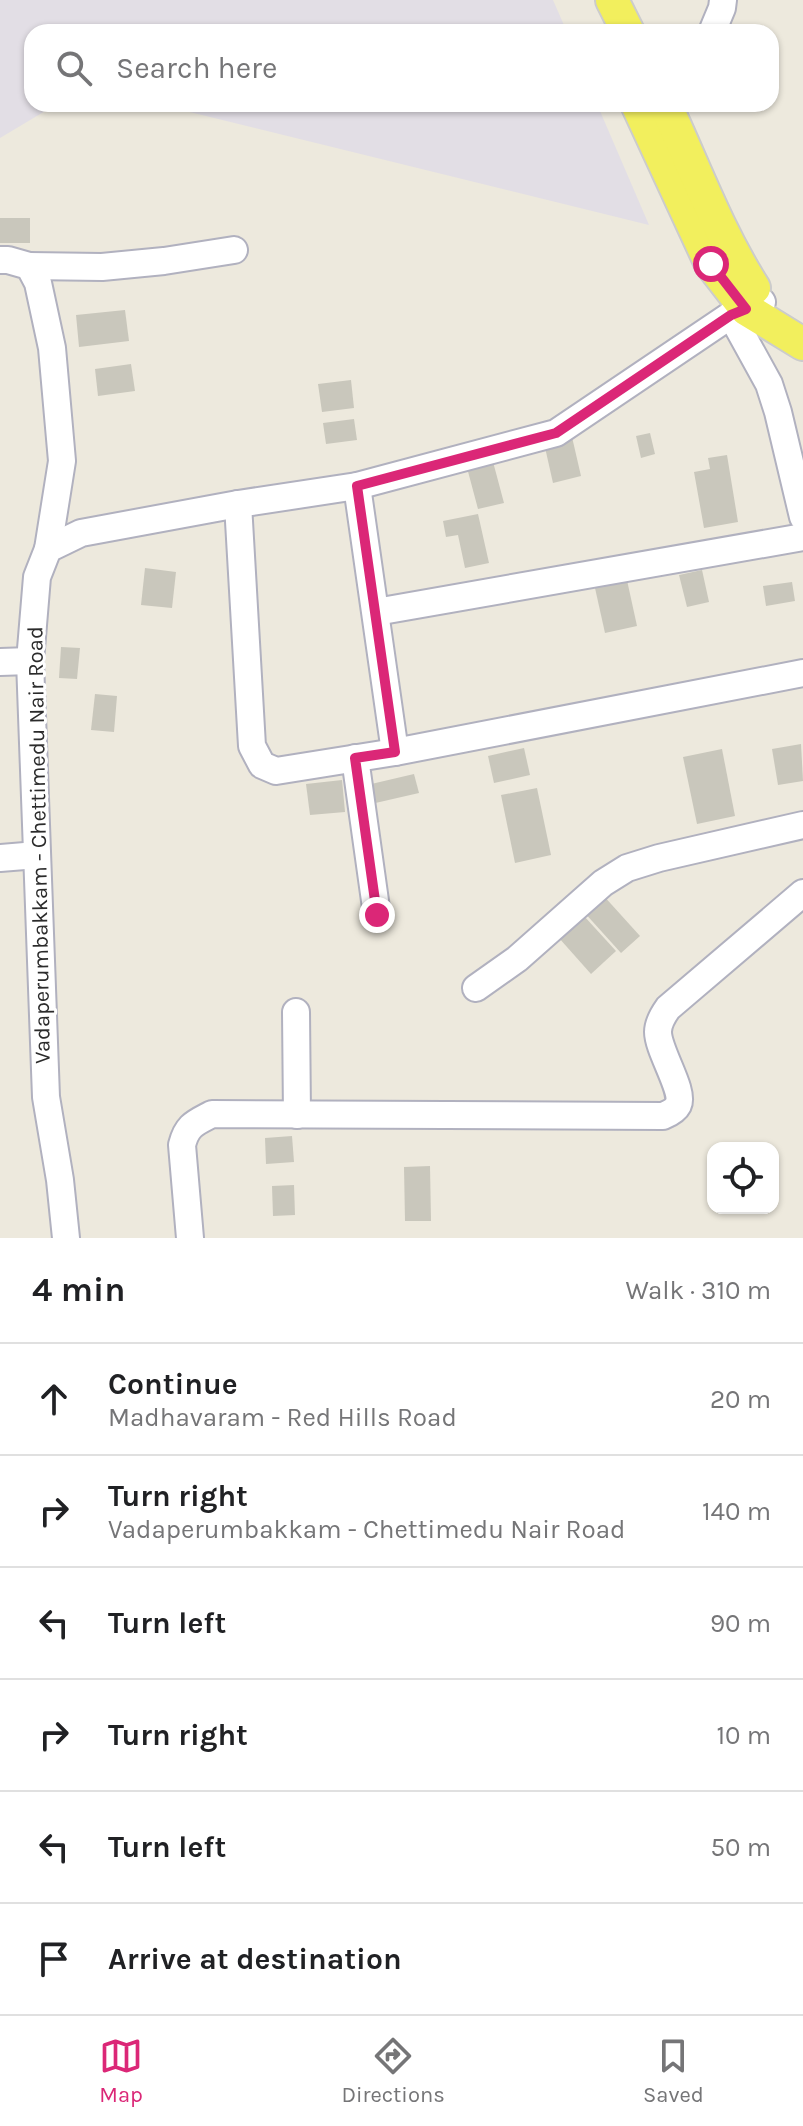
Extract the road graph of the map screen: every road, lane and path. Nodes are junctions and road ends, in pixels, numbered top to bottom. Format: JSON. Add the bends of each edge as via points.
{"nodes":[{"id":1,"x":589,"y":0,"type":"edge"},
{"id":2,"x":612,"y":0,"type":"edge"},
{"id":3,"x":723,"y":0,"type":"edge"},
{"id":4,"x":600,"y":24,"type":"edge"},
{"id":5,"x":624,"y":24,"type":"edge"},
{"id":6,"x":715,"y":24,"type":"edge"},
{"id":7,"x":641,"y":112,"type":"edge"},
{"id":8,"x":668,"y":112,"type":"edge"},
{"id":9,"x":234,"y":250,"type":"dead end"},
{"id":10,"x":0,"y":260,"type":"edge"},
{"id":11,"x":29,"y":266,"type":"junction"},
{"id":12,"x":747,"y":309,"type":"junction"},
{"id":13,"x":803,"y":328,"type":"edge"},
{"id":14,"x":803,"y":344,"type":"edge"},
{"id":15,"x":357,"y":486,"type":"junction"},
{"id":16,"x":238,"y":504,"type":"junction"},
{"id":17,"x":803,"y":517,"type":"edge"},
{"id":18,"x":803,"y":537,"type":"edge"},
{"id":19,"x":48,"y":549,"type":"junction"},
{"id":20,"x":376,"y":612,"type":"junction"},
{"id":21,"x":30,"y":661,"type":"junction"},
{"id":22,"x":0,"y":662,"type":"edge"},
{"id":23,"x":803,"y":673,"type":"edge"},
{"id":24,"x":395,"y":752,"type":"junction"},
{"id":25,"x":355,"y":758,"type":"junction"},
{"id":26,"x":803,"y":825,"type":"edge"},
{"id":27,"x":37,"y":855,"type":"junction"},
{"id":28,"x":0,"y":858,"type":"edge"},
{"id":29,"x":803,"y":893,"type":"edge"},
{"id":30,"x":377,"y":915,"type":"dead end"},
{"id":31,"x":476,"y":988,"type":"dead end"},
{"id":32,"x":296,"y":1012,"type":"dead end"},
{"id":33,"x":297,"y":1115,"type":"junction"},
{"id":34,"x":66,"y":1238,"type":"edge"},
{"id":35,"x":190,"y":1238,"type":"edge"}],
"edges":[{"from":1,"to":4,"type":"main road"},
{"from":2,"to":5,"type":"main road"},
{"from":3,"to":6,"type":"street"},
{"from":7,"to":12,"type":"main road","via":[[711,264]]},
{"from":8,"to":12,"type":"main road","via":[[732,254]]},
{"from":9,"to":11,"type":"street","via":[[102,267]]},
{"from":10,"to":11,"type":"street"},
{"from":11,"to":19,"type":"street","name":"Vadaperumbakkam - Chettimedu Nair Road","via":[[38,283],[52,348],[62,461]]},
{"from":12,"to":13,"type":"main road"},
{"from":12,"to":14,"type":"main road"},
{"from":12,"to":15,"type":"street","via":[[556,433]]},
{"from":12,"to":17,"type":"street"},
{"from":15,"to":16,"type":"street"},
{"from":15,"to":20,"type":"street"},
{"from":16,"to":19,"type":"street","via":[[81,533]]},
{"from":16,"to":25,"type":"street","via":[[252,746],[262,765],[276,771]]},
{"from":18,"to":20,"type":"street"},
{"from":19,"to":21,"type":"street","name":"Vadaperumbakkam - Chettimedu Nair Road","via":[[37,577]]},
{"from":20,"to":24,"type":"street"},
{"from":21,"to":22,"type":"street"},
{"from":21,"to":27,"type":"street","name":"Vadaperumbakkam - Chettimedu Nair Road"},
{"from":23,"to":24,"type":"street"},
{"from":24,"to":25,"type":"street"},
{"from":25,"to":30,"type":"street"},
{"from":26,"to":31,"type":"street","via":[[627,868]]},
{"from":27,"to":28,"type":"street"},
{"from":27,"to":34,"type":"street","name":"Vadaperumbakkam - Chettimedu Nair Road","via":[[46,1097]]},
{"from":29,"to":33,"type":"street","via":[[668,1008],[659,1022],[661,1047],[679,1094],[672,1113]]},
{"from":32,"to":33,"type":"street"},
{"from":33,"to":35,"type":"street","via":[[212,1114],[185,1132]]}]}
